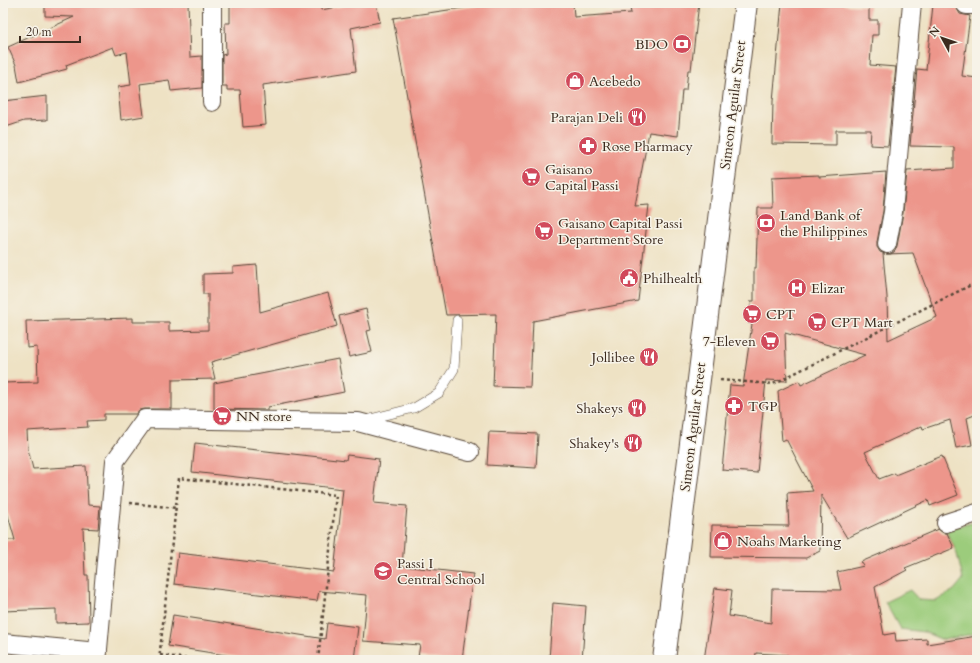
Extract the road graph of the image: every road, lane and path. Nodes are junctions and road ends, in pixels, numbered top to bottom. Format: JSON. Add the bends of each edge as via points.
{"nodes":[{"id":1,"x":212,"y":3,"type":"edge"},
{"id":2,"x":746,"y":3,"type":"edge"},
{"id":3,"x":912,"y":3,"type":"edge"},
{"id":4,"x":967,"y":3,"type":"edge"},
{"id":5,"x":977,"y":3,"type":"edge"},
{"id":6,"x":212,"y":102,"type":"dead end"},
{"id":7,"x":887,"y":244,"type":"dead end"},
{"id":8,"x":977,"y":282,"type":"edge"},
{"id":9,"x":456,"y":320,"type":"dead end"},
{"id":10,"x":699,"y":378,"type":"junction"},
{"id":11,"x":358,"y":422,"type":"junction"},
{"id":12,"x":470,"y":452,"type":"dead end"},
{"id":13,"x":111,"y":502,"type":"junction"},
{"id":14,"x":176,"y":508,"type":"junction"},
{"id":15,"x":977,"y":512,"type":"edge"},
{"id":16,"x":946,"y":523,"type":"dead end"},
{"id":17,"x":3,"y":643,"type":"edge"},
{"id":18,"x":160,"y":655,"type":"junction"},
{"id":19,"x":97,"y":656,"type":"edge"},
{"id":20,"x":159,"y":660,"type":"edge"},
{"id":21,"x":196,"y":660,"type":"edge"},
{"id":22,"x":318,"y":660,"type":"edge"},
{"id":23,"x":664,"y":660,"type":"edge"}],
"edges":[{"from":1,"to":6,"type":"street"},
{"from":2,"to":10,"type":"main road","name":"Simeon Aguilar Street"},
{"from":3,"to":7,"type":"street","via":[[893,212]]},
{"from":4,"to":5,"type":"main road"},
{"from":8,"to":10,"type":"path","via":[[773,384]]},
{"from":9,"to":11,"type":"lane","via":[[454,369],[439,393],[414,408]]},
{"from":10,"to":23,"type":"main road","name":"Simeon Aguilar Street"},
{"from":11,"to":12,"type":"street"},
{"from":11,"to":13,"type":"street","via":[[146,419],[115,462]]},
{"from":13,"to":14,"type":"path"},
{"from":13,"to":19,"type":"street"},
{"from":14,"to":18,"type":"path"},
{"from":14,"to":22,"type":"path","via":[[179,478],[336,494]]},
{"from":15,"to":16,"type":"street"},
{"from":17,"to":19,"type":"street"},
{"from":18,"to":20,"type":"path"},
{"from":18,"to":21,"type":"path"}]}
